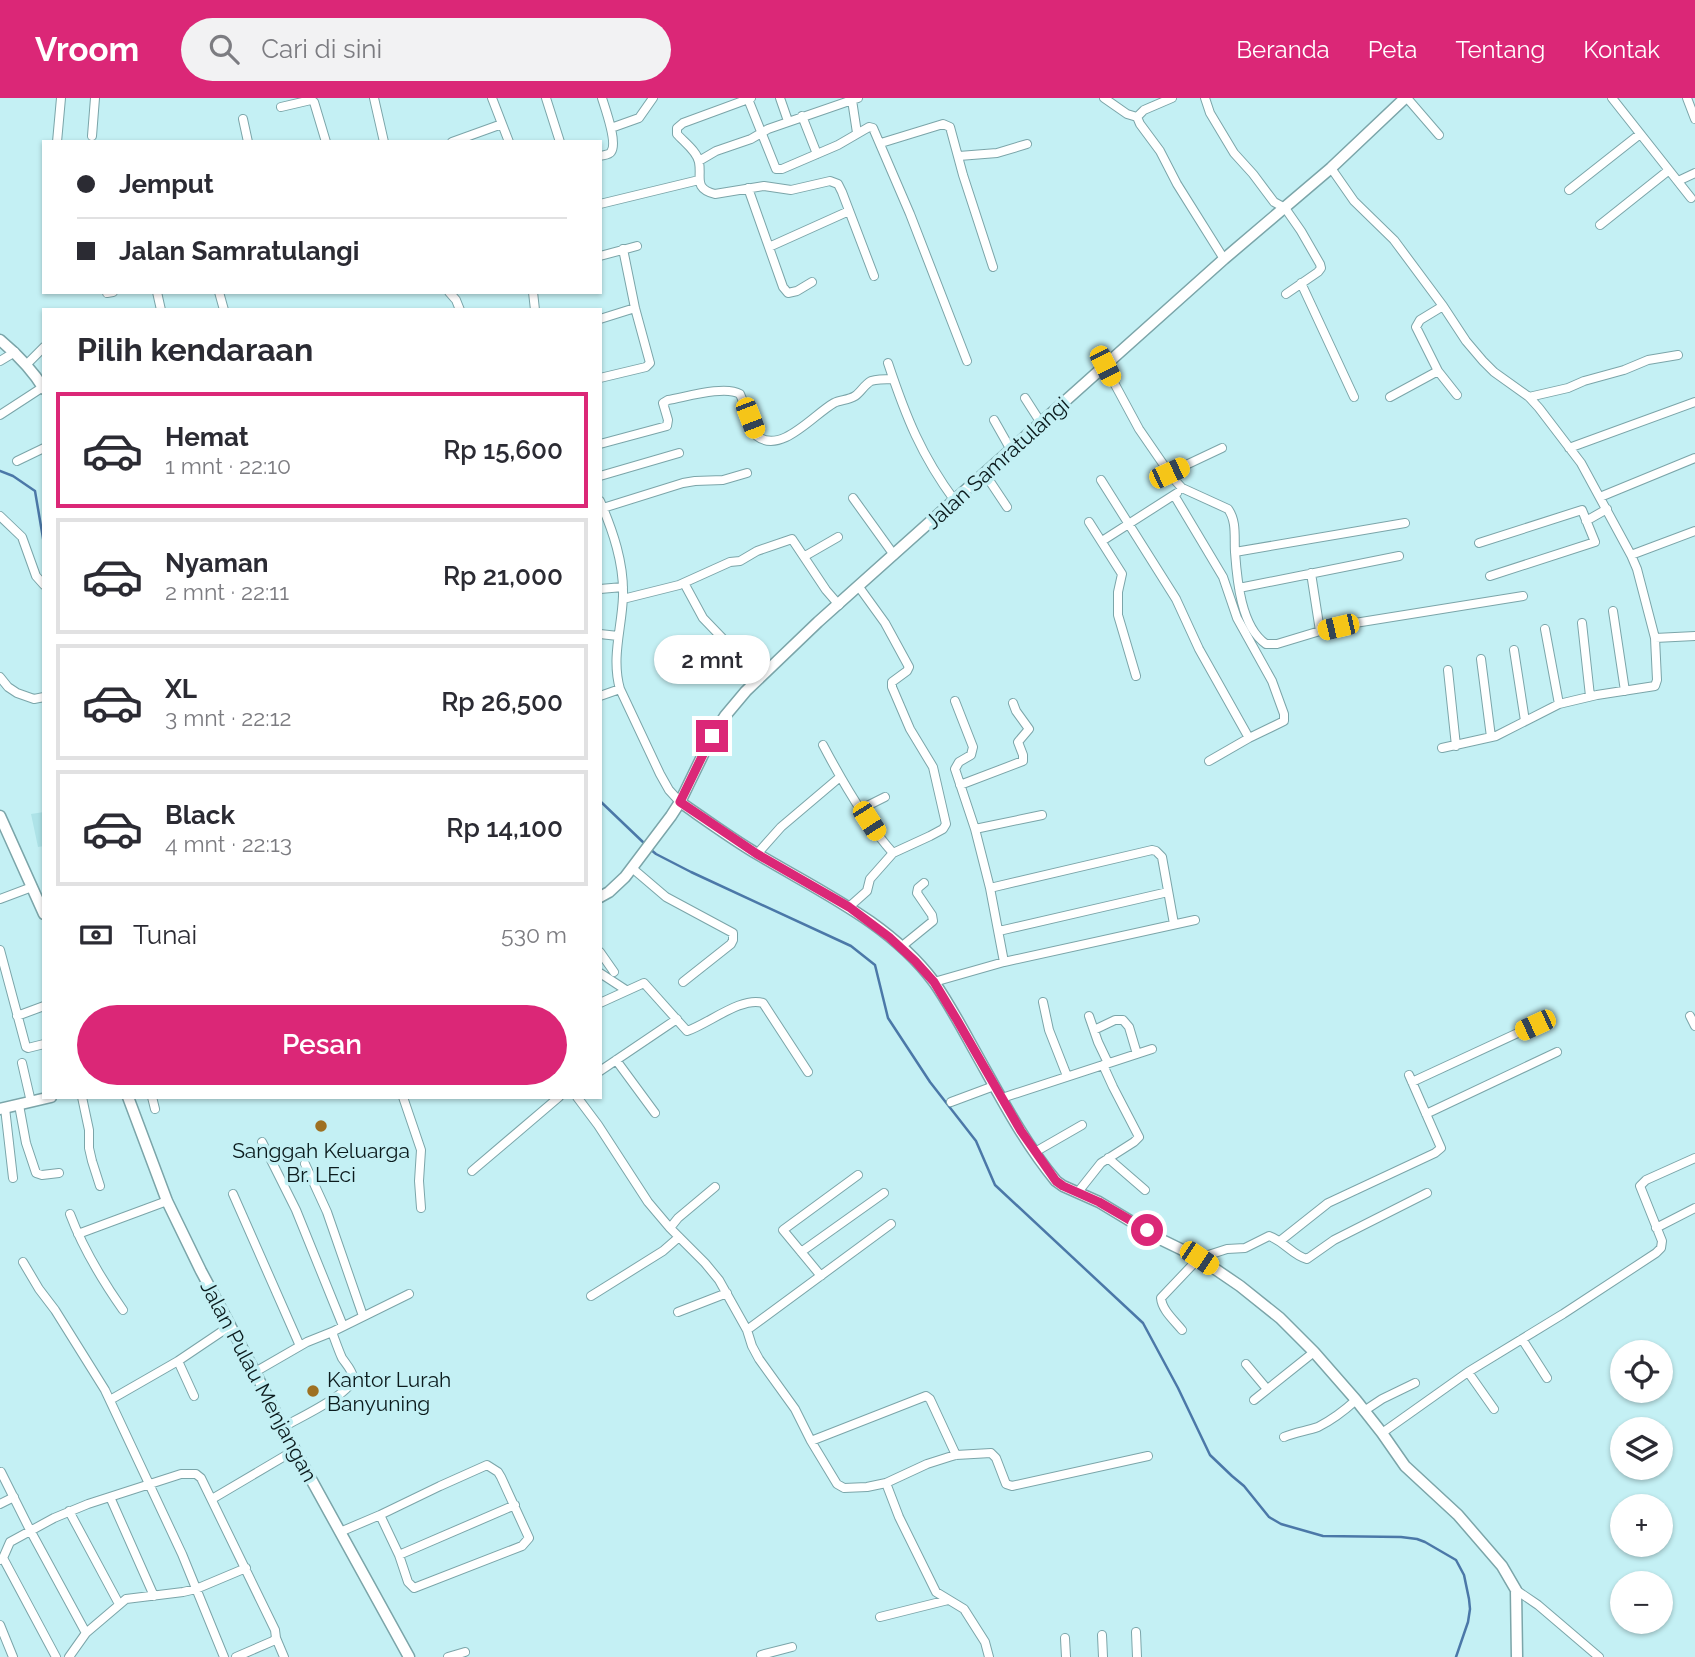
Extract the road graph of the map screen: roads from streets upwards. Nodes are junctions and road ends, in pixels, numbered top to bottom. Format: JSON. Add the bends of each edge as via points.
{"nodes":[{"id":1,"x":61,"y":98,"type":"edge"},
{"id":2,"x":95,"y":98,"type":"edge"},
{"id":3,"x":374,"y":98,"type":"edge"},
{"id":4,"x":492,"y":98,"type":"edge"},
{"id":5,"x":546,"y":98,"type":"edge"},
{"id":6,"x":602,"y":98,"type":"edge"},
{"id":7,"x":653,"y":98,"type":"edge"},
{"id":8,"x":780,"y":98,"type":"edge"},
{"id":9,"x":1104,"y":98,"type":"edge"},
{"id":10,"x":1172,"y":98,"type":"edge"},
{"id":11,"x":1205,"y":98,"type":"edge"},
{"id":12,"x":1406,"y":98,"type":"edge"},
{"id":13,"x":1612,"y":98,"type":"edge"},
{"id":14,"x":1688,"y":98,"type":"edge"},
{"id":15,"x":749,"y":99,"type":"edge"},
{"id":16,"x":855,"y":99,"type":"edge"},
{"id":17,"x":281,"y":107,"type":"dead end"},
{"id":18,"x":802,"y":116,"type":"junction"},
{"id":19,"x":1137,"y":117,"type":"junction"},
{"id":20,"x":243,"y":119,"type":"dead end"},
{"id":21,"x":1695,"y":119,"type":"edge"},
{"id":22,"x":788,"y":121,"type":"junction"},
{"id":23,"x":502,"y":124,"type":"junction"},
{"id":24,"x":611,"y":128,"type":"junction"},
{"id":25,"x":762,"y":132,"type":"junction"},
{"id":26,"x":857,"y":133,"type":"junction"},
{"id":27,"x":1640,"y":134,"type":"junction"},
{"id":28,"x":1439,"y":135,"type":"dead end"},
{"id":29,"x":92,"y":136,"type":"dead end"},
{"id":30,"x":57,"y":140,"type":"edge"},
{"id":31,"x":248,"y":140,"type":"edge"},
{"id":32,"x":325,"y":140,"type":"edge"},
{"id":33,"x":384,"y":140,"type":"edge"},
{"id":34,"x":458,"y":140,"type":"edge"},
{"id":35,"x":508,"y":140,"type":"edge"},
{"id":36,"x":558,"y":140,"type":"edge"},
{"id":37,"x":881,"y":143,"type":"junction"},
{"id":38,"x":1027,"y":144,"type":"dead end"},
{"id":39,"x":817,"y":154,"type":"junction"},
{"id":40,"x":602,"y":156,"type":"edge"},
{"id":41,"x":958,"y":156,"type":"junction"},
{"id":42,"x":699,"y":161,"type":"junction"},
{"id":43,"x":1331,"y":168,"type":"junction"},
{"id":44,"x":776,"y":169,"type":"junction"},
{"id":45,"x":1669,"y":170,"type":"junction"},
{"id":46,"x":1695,"y":173,"type":"edge"},
{"id":47,"x":699,"y":180,"type":"junction"},
{"id":48,"x":1678,"y":181,"type":"junction"},
{"id":49,"x":771,"y":187,"type":"junction"},
{"id":50,"x":748,"y":188,"type":"junction"},
{"id":51,"x":1569,"y":190,"type":"dead end"},
{"id":52,"x":1690,"y":198,"type":"dead end"},
{"id":53,"x":602,"y":204,"type":"edge"},
{"id":54,"x":1285,"y":208,"type":"junction"},
{"id":55,"x":849,"y":211,"type":"junction"},
{"id":56,"x":1600,"y":225,"type":"dead end"},
{"id":57,"x":638,"y":246,"type":"dead end"},
{"id":58,"x":769,"y":247,"type":"junction"},
{"id":59,"x":623,"y":249,"type":"junction"},
{"id":60,"x":602,"y":255,"type":"edge"},
{"id":61,"x":1224,"y":259,"type":"junction"},
{"id":62,"x":993,"y":267,"type":"dead end"},
{"id":63,"x":874,"y":276,"type":"dead end"},
{"id":64,"x":813,"y":282,"type":"dead end"},
{"id":65,"x":1301,"y":284,"type":"junction"},
{"id":66,"x":1286,"y":294,"type":"dead end"},
{"id":67,"x":1443,"y":306,"type":"junction"},
{"id":68,"x":635,"y":308,"type":"junction"},
{"id":69,"x":602,"y":317,"type":"edge"},
{"id":70,"x":0,"y":340,"type":"edge"},
{"id":71,"x":42,"y":349,"type":"edge"},
{"id":72,"x":15,"y":352,"type":"junction"},
{"id":73,"x":1678,"y":355,"type":"dead end"},
{"id":74,"x":0,"y":361,"type":"edge"},
{"id":75,"x":967,"y":361,"type":"dead end"},
{"id":76,"x":888,"y":363,"type":"dead end"},
{"id":77,"x":27,"y":364,"type":"junction"},
{"id":78,"x":1105,"y":366,"type":"junction"},
{"id":79,"x":1438,"y":371,"type":"junction"},
{"id":80,"x":602,"y":378,"type":"edge"},
{"id":81,"x":893,"y":379,"type":"junction"},
{"id":82,"x":42,"y":386,"type":"edge"},
{"id":83,"x":42,"y":389,"type":"edge"},
{"id":84,"x":1457,"y":395,"type":"dead end"},
{"id":85,"x":1354,"y":397,"type":"dead end"},
{"id":86,"x":1390,"y":397,"type":"dead end"},
{"id":87,"x":1529,"y":397,"type":"junction"},
{"id":88,"x":1025,"y":398,"type":"dead end"},
{"id":89,"x":1695,"y":402,"type":"edge"},
{"id":90,"x":0,"y":415,"type":"edge"},
{"id":91,"x":994,"y":420,"type":"dead end"},
{"id":92,"x":1041,"y":423,"type":"junction"},
{"id":93,"x":602,"y":443,"type":"edge"},
{"id":94,"x":42,"y":448,"type":"edge"},
{"id":95,"x":1222,"y":448,"type":"dead end"},
{"id":96,"x":1569,"y":448,"type":"junction"},
{"id":97,"x":1011,"y":450,"type":"junction"},
{"id":98,"x":679,"y":453,"type":"dead end"},
{"id":99,"x":1695,"y":458,"type":"edge"},
{"id":100,"x":17,"y":461,"type":"dead end"},
{"id":101,"x":747,"y":473,"type":"dead end"},
{"id":102,"x":1169,"y":473,"type":"junction"},
{"id":103,"x":985,"y":474,"type":"junction"},
{"id":104,"x":602,"y":475,"type":"edge"},
{"id":105,"x":1101,"y":480,"type":"dead end"},
{"id":106,"x":1181,"y":488,"type":"junction"},
{"id":107,"x":1174,"y":495,"type":"junction"},
{"id":108,"x":1600,"y":497,"type":"junction"},
{"id":109,"x":853,"y":498,"type":"dead end"},
{"id":110,"x":955,"y":501,"type":"junction"},
{"id":111,"x":602,"y":504,"type":"edge"},
{"id":112,"x":1007,"y":508,"type":"dead end"},
{"id":113,"x":1607,"y":509,"type":"junction"},
{"id":114,"x":0,"y":517,"type":"edge"},
{"id":115,"x":1586,"y":521,"type":"junction"},
{"id":116,"x":1089,"y":522,"type":"dead end"},
{"id":117,"x":610,"y":523,"type":"junction"},
{"id":118,"x":1129,"y":523,"type":"junction"},
{"id":119,"x":1405,"y":523,"type":"dead end"},
{"id":120,"x":602,"y":525,"type":"edge"},
{"id":121,"x":1695,"y":531,"type":"edge"},
{"id":122,"x":838,"y":537,"type":"dead end"},
{"id":123,"x":1102,"y":541,"type":"junction"},
{"id":124,"x":1479,"y":543,"type":"dead end"},
{"id":125,"x":1235,"y":552,"type":"junction"},
{"id":126,"x":894,"y":555,"type":"junction"},
{"id":127,"x":1631,"y":555,"type":"junction"},
{"id":128,"x":805,"y":556,"type":"junction"},
{"id":129,"x":1399,"y":556,"type":"dead end"},
{"id":130,"x":1311,"y":573,"type":"junction"},
{"id":131,"x":1490,"y":576,"type":"dead end"},
{"id":132,"x":42,"y":583,"type":"edge"},
{"id":133,"x":684,"y":583,"type":"junction"},
{"id":134,"x":623,"y":587,"type":"junction"},
{"id":135,"x":859,"y":587,"type":"junction"},
{"id":136,"x":1239,"y":588,"type":"junction"},
{"id":137,"x":602,"y":589,"type":"edge"},
{"id":138,"x":1523,"y":596,"type":"dead end"},
{"id":139,"x":623,"y":599,"type":"junction"},
{"id":140,"x":839,"y":605,"type":"junction"},
{"id":141,"x":1613,"y":611,"type":"dead end"},
{"id":142,"x":1581,"y":623,"type":"dead end"},
{"id":143,"x":1545,"y":629,"type":"dead end"},
{"id":144,"x":1320,"y":631,"type":"junction"},
{"id":145,"x":602,"y":634,"type":"edge"},
{"id":146,"x":618,"y":636,"type":"junction"},
{"id":147,"x":1695,"y":636,"type":"edge"},
{"id":148,"x":1655,"y":638,"type":"junction"},
{"id":149,"x":729,"y":645,"type":"dead end"},
{"id":150,"x":1514,"y":650,"type":"dead end"},
{"id":151,"x":1480,"y":659,"type":"dead end"},
{"id":152,"x":1448,"y":670,"type":"dead end"},
{"id":153,"x":1136,"y":676,"type":"dead end"},
{"id":154,"x":0,"y":677,"type":"edge"},
{"id":155,"x":620,"y":689,"type":"junction"},
{"id":156,"x":1625,"y":691,"type":"junction"},
{"id":157,"x":602,"y":695,"type":"edge"},
{"id":158,"x":1590,"y":696,"type":"junction"},
{"id":159,"x":42,"y":697,"type":"edge"},
{"id":160,"x":954,"y":701,"type":"dead end"},
{"id":161,"x":1013,"y":703,"type":"dead end"},
{"id":162,"x":1559,"y":704,"type":"junction"},
{"id":163,"x":1525,"y":721,"type":"junction"},
{"id":164,"x":1491,"y":737,"type":"junction"},
{"id":165,"x":1249,"y":738,"type":"junction"},
{"id":166,"x":823,"y":745,"type":"dead end"},
{"id":167,"x":1456,"y":746,"type":"junction"},
{"id":168,"x":1443,"y":748,"type":"dead end"},
{"id":169,"x":1209,"y":761,"type":"dead end"},
{"id":170,"x":840,"y":777,"type":"junction"},
{"id":171,"x":960,"y":785,"type":"junction"},
{"id":172,"x":885,"y":797,"type":"dead end"},
{"id":173,"x":680,"y":802,"type":"junction"},
{"id":174,"x":861,"y":809,"type":"junction"},
{"id":175,"x":1042,"y":815,"type":"dead end"},
{"id":176,"x":0,"y":816,"type":"edge"},
{"id":177,"x":975,"y":829,"type":"junction"},
{"id":178,"x":893,"y":853,"type":"junction"},
{"id":179,"x":757,"y":854,"type":"junction"},
{"id":180,"x":632,"y":868,"type":"junction"},
{"id":181,"x":924,"y":883,"type":"dead end"},
{"id":182,"x":32,"y":887,"type":"junction"},
{"id":183,"x":990,"y":888,"type":"junction"},
{"id":184,"x":1168,"y":892,"type":"junction"},
{"id":185,"x":602,"y":896,"type":"edge"},
{"id":186,"x":0,"y":900,"type":"edge"},
{"id":187,"x":42,"y":907,"type":"edge"},
{"id":188,"x":849,"y":907,"type":"junction"},
{"id":189,"x":1195,"y":920,"type":"dead end"},
{"id":190,"x":1174,"y":924,"type":"junction"},
{"id":191,"x":999,"y":931,"type":"junction"},
{"id":192,"x":901,"y":947,"type":"junction"},
{"id":193,"x":0,"y":950,"type":"edge"},
{"id":194,"x":602,"y":955,"type":"edge"},
{"id":195,"x":1004,"y":962,"type":"junction"},
{"id":196,"x":614,"y":972,"type":"dead end"},
{"id":197,"x":602,"y":974,"type":"edge"},
{"id":198,"x":683,"y":982,"type":"dead end"},
{"id":199,"x":934,"y":982,"type":"junction"},
{"id":200,"x":626,"y":990,"type":"junction"},
{"id":201,"x":602,"y":1002,"type":"edge"},
{"id":202,"x":1043,"y":1002,"type":"dead end"},
{"id":203,"x":42,"y":1007,"type":"edge"},
{"id":204,"x":17,"y":1016,"type":"junction"},
{"id":205,"x":1089,"y":1016,"type":"dead end"},
{"id":206,"x":1690,"y":1016,"type":"dead end"},
{"id":207,"x":677,"y":1018,"type":"junction"},
{"id":208,"x":1535,"y":1025,"type":"dead end"},
{"id":209,"x":1695,"y":1027,"type":"edge"},
{"id":210,"x":1094,"y":1030,"type":"junction"},
{"id":211,"x":42,"y":1044,"type":"edge"},
{"id":212,"x":1152,"y":1049,"type":"dead end"},
{"id":213,"x":1557,"y":1052,"type":"dead end"},
{"id":214,"x":1137,"y":1054,"type":"junction"},
{"id":215,"x":616,"y":1060,"type":"junction"},
{"id":216,"x":22,"y":1063,"type":"dead end"},
{"id":217,"x":1106,"y":1064,"type":"junction"},
{"id":218,"x":602,"y":1070,"type":"edge"},
{"id":219,"x":808,"y":1072,"type":"dead end"},
{"id":220,"x":1067,"y":1076,"type":"junction"},
{"id":221,"x":994,"y":1086,"type":"junction"},
{"id":222,"x":1002,"y":1098,"type":"junction"},
{"id":223,"x":43,"y":1099,"type":"edge"},
{"id":224,"x":82,"y":1099,"type":"edge"},
{"id":225,"x":129,"y":1099,"type":"edge"},
{"id":226,"x":152,"y":1099,"type":"edge"},
{"id":227,"x":404,"y":1099,"type":"edge"},
{"id":228,"x":557,"y":1099,"type":"edge"},
{"id":229,"x":578,"y":1099,"type":"edge"},
{"id":230,"x":31,"y":1102,"type":"junction"},
{"id":231,"x":951,"y":1102,"type":"dead end"},
{"id":232,"x":19,"y":1105,"type":"junction"},
{"id":233,"x":2,"y":1109,"type":"edge"},
{"id":234,"x":155,"y":1109,"type":"dead end"},
{"id":235,"x":655,"y":1112,"type":"dead end"},
{"id":236,"x":1426,"y":1114,"type":"junction"},
{"id":237,"x":1082,"y":1125,"type":"dead end"},
{"id":238,"x":262,"y":1142,"type":"dead end"},
{"id":239,"x":1035,"y":1152,"type":"junction"},
{"id":240,"x":1108,"y":1158,"type":"junction"},
{"id":241,"x":1695,"y":1158,"type":"edge"},
{"id":242,"x":305,"y":1164,"type":"dead end"},
{"id":243,"x":472,"y":1171,"type":"dead end"},
{"id":244,"x":59,"y":1173,"type":"dead end"},
{"id":245,"x":858,"y":1175,"type":"dead end"},
{"id":246,"x":13,"y":1178,"type":"dead end"},
{"id":247,"x":100,"y":1186,"type":"dead end"},
{"id":248,"x":715,"y":1187,"type":"dead end"},
{"id":249,"x":1145,"y":1190,"type":"dead end"},
{"id":250,"x":1078,"y":1192,"type":"junction"},
{"id":251,"x":1427,"y":1193,"type":"dead end"},
{"id":252,"x":233,"y":1194,"type":"dead end"},
{"id":253,"x":884,"y":1194,"type":"dead end"},
{"id":254,"x":167,"y":1201,"type":"junction"},
{"id":255,"x":421,"y":1208,"type":"dead end"},
{"id":256,"x":1695,"y":1209,"type":"edge"},
{"id":257,"x":70,"y":1214,"type":"dead end"},
{"id":258,"x":891,"y":1224,"type":"dead end"},
{"id":259,"x":670,"y":1228,"type":"junction"},
{"id":260,"x":1656,"y":1228,"type":"junction"},
{"id":261,"x":78,"y":1234,"type":"junction"},
{"id":262,"x":680,"y":1237,"type":"junction"},
{"id":263,"x":1280,"y":1241,"type":"junction"},
{"id":264,"x":801,"y":1252,"type":"junction"},
{"id":265,"x":1199,"y":1258,"type":"junction"},
{"id":266,"x":23,"y":1262,"type":"dead end"},
{"id":267,"x":821,"y":1276,"type":"junction"},
{"id":268,"x":727,"y":1293,"type":"junction"},
{"id":269,"x":409,"y":1294,"type":"dead end"},
{"id":270,"x":591,"y":1296,"type":"dead end"},
{"id":271,"x":123,"y":1310,"type":"dead end"},
{"id":272,"x":678,"y":1312,"type":"dead end"},
{"id":273,"x":363,"y":1316,"type":"junction"},
{"id":274,"x":230,"y":1326,"type":"junction"},
{"id":275,"x":344,"y":1326,"type":"junction"},
{"id":276,"x":747,"y":1330,"type":"junction"},
{"id":277,"x":1182,"y":1330,"type":"dead end"},
{"id":278,"x":332,"y":1332,"type":"junction"},
{"id":279,"x":1522,"y":1339,"type":"junction"},
{"id":280,"x":300,"y":1346,"type":"junction"},
{"id":281,"x":1314,"y":1352,"type":"junction"},
{"id":282,"x":178,"y":1361,"type":"junction"},
{"id":283,"x":1246,"y":1364,"type":"dead end"},
{"id":284,"x":255,"y":1372,"type":"junction"},
{"id":285,"x":1468,"y":1372,"type":"junction"},
{"id":286,"x":1548,"y":1378,"type":"dead end"},
{"id":287,"x":1415,"y":1383,"type":"dead end"},
{"id":288,"x":1267,"y":1389,"type":"junction"},
{"id":289,"x":194,"y":1396,"type":"dead end"},
{"id":290,"x":1356,"y":1399,"type":"junction"},
{"id":291,"x":110,"y":1400,"type":"junction"},
{"id":292,"x":1254,"y":1400,"type":"dead end"},
{"id":293,"x":1494,"y":1409,"type":"dead end"},
{"id":294,"x":1364,"y":1411,"type":"junction"},
{"id":295,"x":283,"y":1427,"type":"junction"},
{"id":296,"x":1382,"y":1433,"type":"junction"},
{"id":297,"x":1284,"y":1437,"type":"dead end"},
{"id":298,"x":811,"y":1441,"type":"junction"},
{"id":299,"x":295,"y":1450,"type":"junction"},
{"id":300,"x":956,"y":1455,"type":"junction"},
{"id":301,"x":1148,"y":1456,"type":"dead end"},
{"id":302,"x":0,"y":1472,"type":"edge"},
{"id":303,"x":886,"y":1483,"type":"junction"},
{"id":304,"x":150,"y":1484,"type":"junction"},
{"id":305,"x":14,"y":1497,"type":"junction"},
{"id":306,"x":110,"y":1497,"type":"junction"},
{"id":307,"x":212,"y":1499,"type":"junction"},
{"id":308,"x":0,"y":1504,"type":"edge"},
{"id":309,"x":515,"y":1506,"type":"junction"},
{"id":310,"x":69,"y":1511,"type":"junction"},
{"id":311,"x":380,"y":1516,"type":"junction"},
{"id":312,"x":30,"y":1530,"type":"junction"},
{"id":313,"x":340,"y":1532,"type":"junction"},
{"id":314,"x":399,"y":1555,"type":"junction"},
{"id":315,"x":1,"y":1559,"type":"edge"},
{"id":316,"x":246,"y":1568,"type":"junction"},
{"id":317,"x":196,"y":1589,"type":"junction"},
{"id":318,"x":1516,"y":1590,"type":"junction"},
{"id":319,"x":154,"y":1596,"type":"junction"},
{"id":320,"x":948,"y":1600,"type":"junction"},
{"id":321,"x":119,"y":1604,"type":"junction"},
{"id":322,"x":880,"y":1617,"type":"dead end"},
{"id":323,"x":0,"y":1625,"type":"edge"},
{"id":324,"x":1136,"y":1632,"type":"dead end"},
{"id":325,"x":86,"y":1633,"type":"junction"},
{"id":326,"x":1102,"y":1635,"type":"dead end"},
{"id":327,"x":276,"y":1638,"type":"junction"},
{"id":328,"x":1065,"y":1638,"type":"dead end"},
{"id":329,"x":792,"y":1647,"type":"dead end"},
{"id":330,"x":465,"y":1652,"type":"dead end"},
{"id":331,"x":13,"y":1657,"type":"edge"},
{"id":332,"x":55,"y":1657,"type":"edge"},
{"id":333,"x":69,"y":1657,"type":"edge"},
{"id":334,"x":224,"y":1657,"type":"edge"},
{"id":335,"x":236,"y":1657,"type":"edge"},
{"id":336,"x":284,"y":1657,"type":"edge"},
{"id":337,"x":409,"y":1657,"type":"edge"},
{"id":338,"x":448,"y":1657,"type":"edge"},
{"id":339,"x":762,"y":1657,"type":"edge"},
{"id":340,"x":989,"y":1657,"type":"edge"},
{"id":341,"x":1066,"y":1657,"type":"edge"},
{"id":342,"x":1103,"y":1657,"type":"edge"},
{"id":343,"x":1137,"y":1657,"type":"edge"},
{"id":344,"x":1517,"y":1657,"type":"edge"},
{"id":345,"x":1599,"y":1657,"type":"edge"}],
"edges":[{"from":1,"to":30,"type":"street"},
{"from":2,"to":29,"type":"street"},
{"from":3,"to":33,"type":"street"},
{"from":4,"to":23,"type":"street"},
{"from":5,"to":36,"type":"street"},
{"from":6,"to":24,"type":"street"},
{"from":7,"to":24,"type":"street","via":[[639,118]]},
{"from":8,"to":22,"type":"street"},
{"from":9,"to":19,"type":"street"},
{"from":10,"to":19,"type":"street"},
{"from":11,"to":54,"type":"street","via":[[1234,153],[1274,202]]},
{"from":12,"to":28,"type":"street"},
{"from":12,"to":43,"type":"street","name":"Jalan Samratulangi"},
{"from":13,"to":27,"type":"street"},
{"from":14,"to":21,"type":"street"},
{"from":15,"to":25,"type":"street"},
{"from":15,"to":42,"type":"street","via":[[679,125],[677,134]]},
{"from":16,"to":18,"type":"street"},
{"from":16,"to":26,"type":"street"},
{"from":17,"to":32,"type":"street","via":[[314,102]]},
{"from":18,"to":22,"type":"street"},
{"from":18,"to":39,"type":"street"},
{"from":19,"to":61,"type":"street"},
{"from":20,"to":31,"type":"street"},
{"from":22,"to":25,"type":"street"},
{"from":23,"to":34,"type":"street"},
{"from":23,"to":35,"type":"street"},
{"from":24,"to":40,"type":"street","via":[[613,151]]},
{"from":25,"to":42,"type":"street"},
{"from":25,"to":44,"type":"street"},
{"from":26,"to":37,"type":"street","via":[[872,127]]},
{"from":26,"to":39,"type":"street"},
{"from":27,"to":45,"type":"street"},
{"from":27,"to":51,"type":"street"},
{"from":37,"to":41,"type":"street","via":[[946,124]]},
{"from":37,"to":75,"type":"street"},
{"from":38,"to":41,"type":"street","via":[[997,153]]},
{"from":39,"to":44,"type":"street"},
{"from":41,"to":62,"type":"street"},
{"from":42,"to":47,"type":"street"},
{"from":43,"to":54,"type":"street","name":"Jalan Samratulangi"},
{"from":43,"to":67,"type":"street","via":[[1354,201],[1394,240]]},
{"from":44,"to":49,"type":"street"},
{"from":45,"to":48,"type":"street"},
{"from":45,"to":56,"type":"street"},
{"from":46,"to":48,"type":"street"},
{"from":47,"to":50,"type":"street","via":[[715,194]]},
{"from":47,"to":53,"type":"street"},
{"from":48,"to":52,"type":"street"},
{"from":49,"to":50,"type":"street"},
{"from":49,"to":55,"type":"street","via":[[791,190],[834,181]]},
{"from":50,"to":58,"type":"street"},
{"from":54,"to":61,"type":"street","name":"Jalan Samratulangi"},
{"from":54,"to":65,"type":"street","via":[[1321,268]]},
{"from":55,"to":58,"type":"street"},
{"from":55,"to":63,"type":"street"},
{"from":57,"to":59,"type":"street"},
{"from":58,"to":64,"type":"street","via":[[788,293]]},
{"from":59,"to":60,"type":"street"},
{"from":59,"to":68,"type":"street"},
{"from":61,"to":78,"type":"street","name":"Jalan Samratulangi"},
{"from":65,"to":66,"type":"street"},
{"from":65,"to":85,"type":"street"},
{"from":67,"to":79,"type":"street","via":[[1416,327]]},
{"from":67,"to":87,"type":"street","via":[[1490,369]]},
{"from":68,"to":69,"type":"street"},
{"from":68,"to":80,"type":"street","via":[[649,366]]},
{"from":70,"to":72,"type":"street"},
{"from":71,"to":77,"type":"street"},
{"from":72,"to":74,"type":"street"},
{"from":72,"to":77,"type":"street"},
{"from":73,"to":87,"type":"street"},
{"from":76,"to":81,"type":"street"},
{"from":77,"to":82,"type":"street"},
{"from":78,"to":92,"type":"street","name":"Jalan Samratulangi"},
{"from":78,"to":102,"type":"street"},
{"from":79,"to":84,"type":"street"},
{"from":79,"to":86,"type":"street"},
{"from":81,"to":93,"type":"street","via":[[867,383],[852,398],[834,403],[782,439],[757,436],[740,394],[724,390],[665,401],[667,426]]},
{"from":81,"to":110,"type":"street","via":[[916,440]]},
{"from":83,"to":90,"type":"street"},
{"from":87,"to":96,"type":"street"},
{"from":88,"to":92,"type":"street"},
{"from":89,"to":96,"type":"street"},
{"from":91,"to":97,"type":"street"},
{"from":92,"to":97,"type":"street","name":"Jalan Samratulangi"},
{"from":94,"to":100,"type":"street"},
{"from":95,"to":102,"type":"street"},
{"from":96,"to":108,"type":"street"},
{"from":97,"to":103,"type":"street","name":"Jalan Samratulangi"},
{"from":98,"to":104,"type":"street"},
{"from":99,"to":108,"type":"street"},
{"from":101,"to":111,"type":"street","via":[[683,483]]},
{"from":102,"to":106,"type":"street"},
{"from":103,"to":110,"type":"street","name":"Jalan Samratulangi"},
{"from":103,"to":112,"type":"street"},
{"from":105,"to":118,"type":"street"},
{"from":106,"to":107,"type":"street"},
{"from":106,"to":125,"type":"street","via":[[1228,509]]},
{"from":107,"to":118,"type":"street"},
{"from":107,"to":165,"type":"street","via":[[1223,577],[1237,618],[1272,681],[1284,714],[1283,721]]},
{"from":108,"to":113,"type":"street"},
{"from":109,"to":126,"type":"street"},
{"from":110,"to":126,"type":"street","name":"Jalan Samratulangi"},
{"from":111,"to":117,"type":"street"},
{"from":113,"to":115,"type":"street"},
{"from":113,"to":127,"type":"street"},
{"from":114,"to":132,"type":"street","via":[[22,537]]},
{"from":115,"to":124,"type":"street","via":[[1582,510]]},
{"from":115,"to":131,"type":"street","via":[[1595,542]]},
{"from":116,"to":123,"type":"street"},
{"from":117,"to":120,"type":"street"},
{"from":117,"to":134,"type":"street"},
{"from":118,"to":123,"type":"street"},
{"from":118,"to":165,"type":"street","via":[[1176,599]]},
{"from":119,"to":125,"type":"street"},
{"from":121,"to":127,"type":"street"},
{"from":122,"to":128,"type":"street"},
{"from":123,"to":153,"type":"street","via":[[1122,574],[1118,615]]},
{"from":125,"to":136,"type":"street"},
{"from":126,"to":135,"type":"street","name":"Jalan Samratulangi"},
{"from":127,"to":148,"type":"street"},
{"from":128,"to":133,"type":"street","via":[[791,539]]},
{"from":128,"to":140,"type":"street"},
{"from":129,"to":130,"type":"street"},
{"from":130,"to":136,"type":"street"},
{"from":130,"to":144,"type":"street"},
{"from":133,"to":139,"type":"street"},
{"from":133,"to":149,"type":"street","via":[[703,618]]},
{"from":134,"to":137,"type":"street"},
{"from":134,"to":139,"type":"street"},
{"from":135,"to":140,"type":"street","name":"Jalan Samratulangi"},
{"from":135,"to":178,"type":"street","via":[[909,667],[892,687],[933,767],[946,821],[943,829]]},
{"from":136,"to":144,"type":"street","via":[[1256,635],[1266,644]]},
{"from":138,"to":144,"type":"street"},
{"from":139,"to":146,"type":"street"},
{"from":140,"to":173,"type":"street","name":"Jalan Samratulangi","via":[[787,650],[724,716]]},
{"from":141,"to":156,"type":"street"},
{"from":142,"to":158,"type":"street"},
{"from":143,"to":162,"type":"street"},
{"from":145,"to":146,"type":"street"},
{"from":146,"to":155,"type":"street"},
{"from":147,"to":148,"type":"street"},
{"from":148,"to":156,"type":"street","via":[[1657,684]]},
{"from":150,"to":163,"type":"street"},
{"from":151,"to":164,"type":"street"},
{"from":152,"to":167,"type":"street"},
{"from":154,"to":159,"type":"street","via":[[17,692]]},
{"from":155,"to":157,"type":"street"},
{"from":155,"to":173,"type":"street","via":[[660,775]]},
{"from":156,"to":158,"type":"street"},
{"from":158,"to":162,"type":"street"},
{"from":160,"to":171,"type":"street","via":[[973,747],[971,755],[956,765]]},
{"from":161,"to":171,"type":"street","via":[[1029,729],[1018,742],[1023,761]]},
{"from":162,"to":163,"type":"street"},
{"from":163,"to":164,"type":"street"},
{"from":164,"to":167,"type":"street"},
{"from":165,"to":169,"type":"street"},
{"from":166,"to":170,"type":"street"},
{"from":167,"to":168,"type":"street"},
{"from":170,"to":174,"type":"street"},
{"from":170,"to":179,"type":"street"},
{"from":171,"to":177,"type":"street"},
{"from":172,"to":174,"type":"street"},
{"from":173,"to":179,"type":"street"},
{"from":173,"to":180,"type":"street","name":"Jalan Samratulangi"},
{"from":174,"to":178,"type":"street"},
{"from":175,"to":177,"type":"street"},
{"from":176,"to":182,"type":"street"},
{"from":177,"to":183,"type":"street"},
{"from":178,"to":188,"type":"street","via":[[870,879],[867,891]]},
{"from":179,"to":188,"type":"street"},
{"from":180,"to":185,"type":"street","name":"Jalan Samratulangi"},
{"from":180,"to":198,"type":"street","via":[[666,897],[733,933],[731,944]]},
{"from":181,"to":192,"type":"street","via":[[917,893],[933,921]]},
{"from":182,"to":186,"type":"street"},
{"from":182,"to":187,"type":"street"},
{"from":183,"to":184,"type":"street","via":[[1152,850],[1162,857]]},
{"from":183,"to":191,"type":"street"},
{"from":184,"to":190,"type":"street"},
{"from":184,"to":191,"type":"street"},
{"from":188,"to":192,"type":"street"},
{"from":189,"to":190,"type":"street"},
{"from":190,"to":195,"type":"street"},
{"from":191,"to":195,"type":"street"},
{"from":192,"to":199,"type":"street"},
{"from":193,"to":204,"type":"street"},
{"from":194,"to":196,"type":"street"},
{"from":195,"to":199,"type":"street"},
{"from":197,"to":200,"type":"street"},
{"from":199,"to":221,"type":"street"},
{"from":200,"to":201,"type":"street"},
{"from":200,"to":207,"type":"street","via":[[647,984]]},
{"from":202,"to":220,"type":"street"},
{"from":203,"to":204,"type":"street"},
{"from":204,"to":211,"type":"street","via":[[26,1047]]},
{"from":205,"to":210,"type":"street"},
{"from":206,"to":209,"type":"street"},
{"from":207,"to":215,"type":"street"},
{"from":207,"to":219,"type":"street","via":[[690,1030],[760,1001]]},
{"from":208,"to":236,"type":"street","via":[[1410,1078]]},
{"from":210,"to":214,"type":"street","via":[[1123,1020]]},
{"from":210,"to":217,"type":"street"},
{"from":212,"to":214,"type":"street"},
{"from":213,"to":236,"type":"street"},
{"from":214,"to":217,"type":"street"},
{"from":215,"to":218,"type":"street"},
{"from":215,"to":235,"type":"street"},
{"from":216,"to":230,"type":"street"},
{"from":217,"to":220,"type":"street"},
{"from":217,"to":240,"type":"street","via":[[1112,1087],[1139,1137]]},
{"from":220,"to":222,"type":"street"},
{"from":221,"to":222,"type":"street"},
{"from":221,"to":231,"type":"street"},
{"from":222,"to":239,"type":"street"},
{"from":223,"to":230,"type":"street"},
{"from":224,"to":247,"type":"street"},
{"from":225,"to":254,"type":"street","name":"Jalan Pulau Menjangan"},
{"from":226,"to":234,"type":"street"},
{"from":227,"to":255,"type":"street","via":[[422,1156]]},
{"from":228,"to":243,"type":"street"},
{"from":229,"to":259,"type":"street"},
{"from":230,"to":232,"type":"street"},
{"from":232,"to":233,"type":"street"},
{"from":232,"to":244,"type":"street","via":[[36,1172]]},
{"from":233,"to":246,"type":"street"},
{"from":236,"to":263,"type":"street","via":[[1441,1148],[1328,1203]]},
{"from":237,"to":239,"type":"street"},
{"from":238,"to":275,"type":"street"},
{"from":239,"to":250,"type":"street","via":[[1056,1181]]},
{"from":240,"to":249,"type":"street"},
{"from":240,"to":250,"type":"street"},
{"from":241,"to":260,"type":"street","via":[[1641,1184]]},
{"from":242,"to":273,"type":"street"},
{"from":245,"to":264,"type":"street","via":[[783,1230]]},
{"from":248,"to":259,"type":"street"},
{"from":250,"to":265,"type":"street"},
{"from":251,"to":263,"type":"street","via":[[1334,1240],[1307,1259]]},
{"from":252,"to":280,"type":"street"},
{"from":253,"to":264,"type":"street"},
{"from":254,"to":261,"type":"street"},
{"from":254,"to":274,"type":"street","name":"Jalan Pulau Menjangan"},
{"from":256,"to":260,"type":"street"},
{"from":257,"to":261,"type":"street"},
{"from":258,"to":267,"type":"street"},
{"from":259,"to":262,"type":"street"},
{"from":260,"to":279,"type":"street","via":[[1662,1245],[1656,1253]]},
{"from":261,"to":271,"type":"street"},
{"from":262,"to":268,"type":"street"},
{"from":262,"to":270,"type":"street"},
{"from":263,"to":265,"type":"street","via":[[1269,1237],[1245,1248]]},
{"from":264,"to":267,"type":"street"},
{"from":265,"to":277,"type":"street","via":[[1161,1298]]},
{"from":265,"to":281,"type":"street","via":[[1280,1318]]},
{"from":266,"to":291,"type":"street"},
{"from":267,"to":276,"type":"street"},
{"from":268,"to":272,"type":"street"},
{"from":268,"to":276,"type":"street"},
{"from":269,"to":273,"type":"street"},
{"from":273,"to":275,"type":"street"},
{"from":274,"to":282,"type":"street"},
{"from":274,"to":284,"type":"street","name":"Jalan Pulau Menjangan"},
{"from":275,"to":278,"type":"street"},
{"from":276,"to":298,"type":"street","via":[[759,1359],[795,1409]]},
{"from":278,"to":280,"type":"street"},
{"from":278,"to":295,"type":"street","via":[[353,1381],[334,1398]]},
{"from":279,"to":285,"type":"street"},
{"from":279,"to":286,"type":"street"},
{"from":280,"to":284,"type":"street"},
{"from":281,"to":288,"type":"street"},
{"from":281,"to":290,"type":"street"},
{"from":282,"to":289,"type":"street"},
{"from":282,"to":291,"type":"street"},
{"from":283,"to":288,"type":"street"},
{"from":284,"to":295,"type":"street","name":"Jalan Pulau Menjangan"},
{"from":285,"to":293,"type":"street"},
{"from":285,"to":296,"type":"street"},
{"from":287,"to":294,"type":"street"},
{"from":288,"to":292,"type":"street"},
{"from":290,"to":294,"type":"street"},
{"from":290,"to":297,"type":"street","via":[[1323,1424]]},
{"from":291,"to":304,"type":"street"},
{"from":294,"to":296,"type":"street"},
{"from":295,"to":299,"type":"street","name":"Jalan Pulau Menjangan"},
{"from":296,"to":318,"type":"street","via":[[1405,1466],[1458,1515],[1502,1566]]},
{"from":298,"to":300,"type":"street","via":[[926,1396]]},
{"from":298,"to":303,"type":"street","via":[[840,1487]]},
{"from":299,"to":307,"type":"street"},
{"from":299,"to":313,"type":"street","name":"Jalan Pulau Menjangan"},
{"from":300,"to":301,"type":"street","via":[[994,1454],[1006,1484],[1012,1486]]},
{"from":300,"to":303,"type":"street"},
{"from":302,"to":305,"type":"street"},
{"from":303,"to":320,"type":"street","via":[[936,1592]]},
{"from":304,"to":306,"type":"street"},
{"from":304,"to":307,"type":"street","via":[[196,1474]]},
{"from":304,"to":317,"type":"street"},
{"from":305,"to":308,"type":"street"},
{"from":305,"to":312,"type":"street"},
{"from":306,"to":310,"type":"street"},
{"from":306,"to":319,"type":"street"},
{"from":307,"to":316,"type":"street"},
{"from":309,"to":311,"type":"street","via":[[498,1472],[487,1465]]},
{"from":309,"to":314,"type":"street"},
{"from":309,"to":314,"type":"street","via":[[529,1538],[522,1546],[414,1588]]},
{"from":310,"to":312,"type":"street"},
{"from":310,"to":321,"type":"street"},
{"from":311,"to":313,"type":"street"},
{"from":311,"to":314,"type":"street"},
{"from":312,"to":315,"type":"street","via":[[10,1542]]},
{"from":312,"to":325,"type":"street"},
{"from":313,"to":337,"type":"street","name":"Jalan Pulau Menjangan"},
{"from":315,"to":332,"type":"street"},
{"from":316,"to":317,"type":"street"},
{"from":316,"to":327,"type":"street"},
{"from":317,"to":319,"type":"street"},
{"from":317,"to":334,"type":"street"},
{"from":318,"to":344,"type":"street"},
{"from":318,"to":345,"type":"street"},
{"from":319,"to":321,"type":"street","via":[[131,1597]]},
{"from":320,"to":322,"type":"street"},
{"from":320,"to":340,"type":"street","via":[[964,1609]]},
{"from":321,"to":325,"type":"street"},
{"from":323,"to":331,"type":"street"},
{"from":324,"to":343,"type":"street"},
{"from":325,"to":333,"type":"street"},
{"from":326,"to":342,"type":"street"},
{"from":327,"to":335,"type":"street"},
{"from":327,"to":336,"type":"street"},
{"from":328,"to":341,"type":"street"},
{"from":329,"to":339,"type":"street"},
{"from":330,"to":338,"type":"street"}]}
